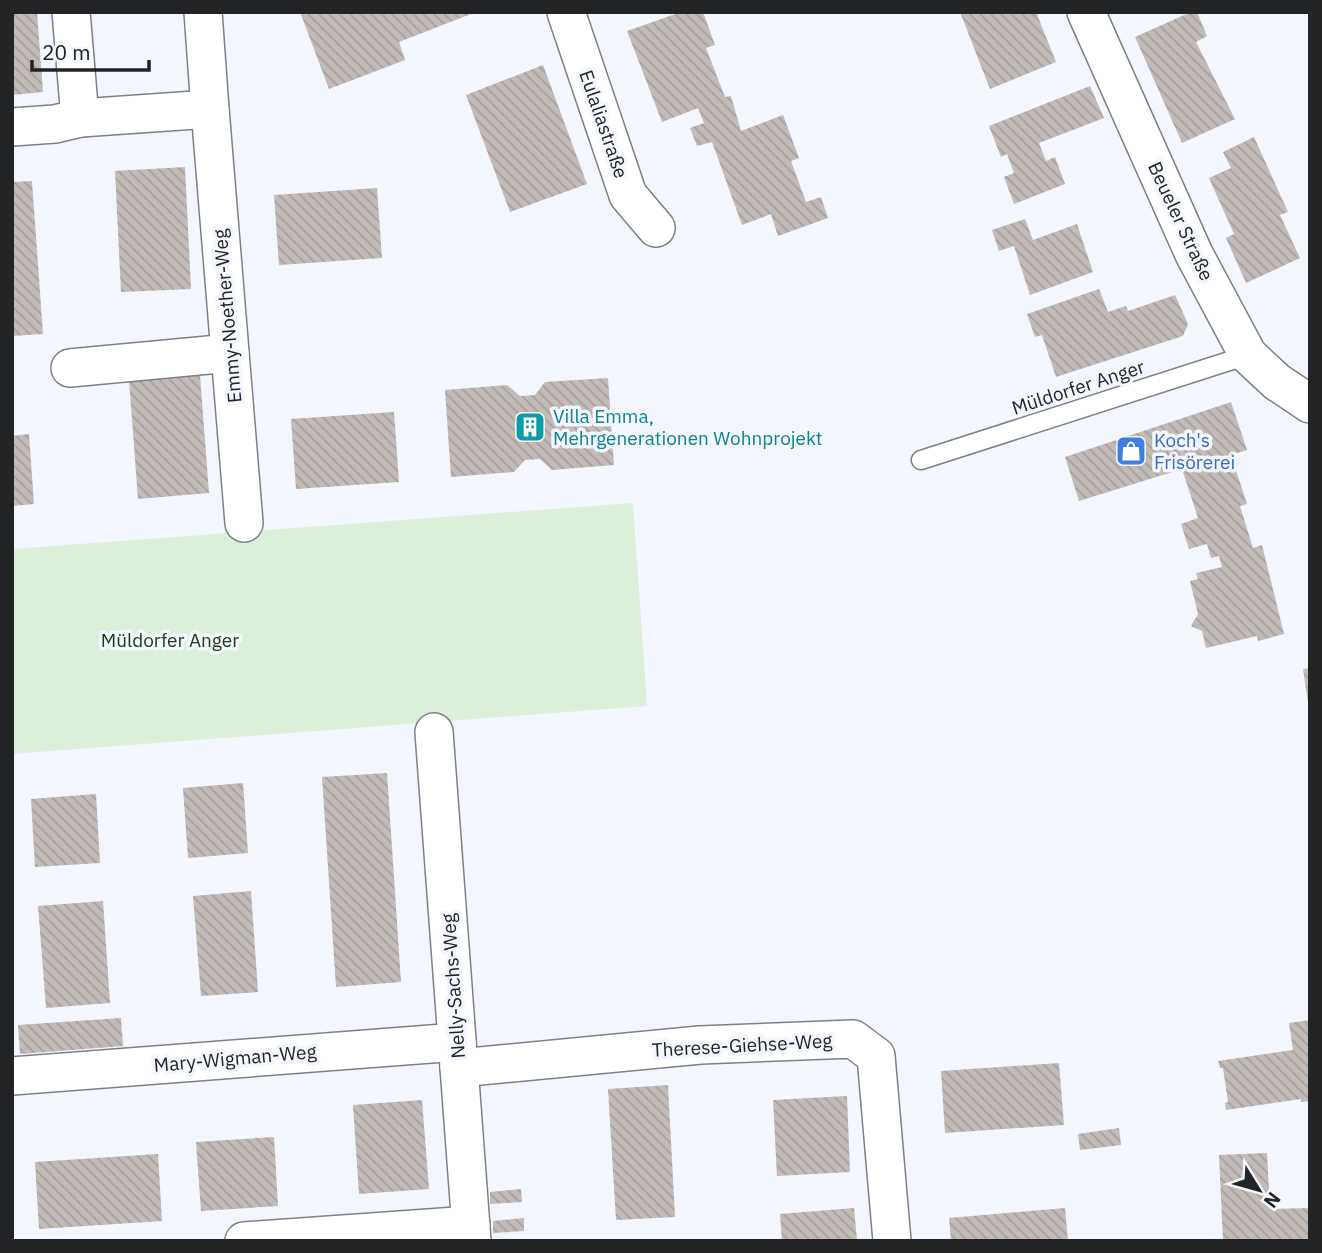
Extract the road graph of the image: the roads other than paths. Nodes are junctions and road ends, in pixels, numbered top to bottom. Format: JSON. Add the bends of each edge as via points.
{"nodes":[{"id":1,"x":71,"y":12,"type":"edge"},
{"id":2,"x":203,"y":12,"type":"edge"},
{"id":3,"x":566,"y":12,"type":"edge"},
{"id":4,"x":1086,"y":12,"type":"edge"},
{"id":5,"x":210,"y":109,"type":"junction"},
{"id":6,"x":80,"y":118,"type":"junction"},
{"id":7,"x":12,"y":127,"type":"edge"},
{"id":8,"x":656,"y":228,"type":"dead end"},
{"id":9,"x":230,"y":353,"type":"junction"},
{"id":10,"x":1248,"y":355,"type":"junction"},
{"id":11,"x":70,"y":368,"type":"dead end"},
{"id":12,"x":1310,"y":404,"type":"edge"},
{"id":13,"x":920,"y":460,"type":"dead end"},
{"id":14,"x":244,"y":523,"type":"dead end"},
{"id":15,"x":435,"y":732,"type":"dead end"},
{"id":16,"x":458,"y":1055,"type":"junction"},
{"id":17,"x":12,"y":1076,"type":"edge"},
{"id":18,"x":471,"y":1233,"type":"edge"},
{"id":19,"x":244,"y":1241,"type":"edge"},
{"id":20,"x":892,"y":1241,"type":"edge"}],
"edges":[{"from":1,"to":6,"type":"street"},
{"from":2,"to":5,"type":"street","name":"Emmy-Noether-Weg"},
{"from":3,"to":8,"type":"street","name":"Eulaliastraße","via":[[628,195]]},
{"from":4,"to":10,"type":"street","name":"Beueler Straße","via":[[1194,254]]},
{"from":5,"to":6,"type":"street"},
{"from":5,"to":9,"type":"street","name":"Emmy-Noether-Weg"},
{"from":6,"to":7,"type":"street"},
{"from":9,"to":11,"type":"street"},
{"from":9,"to":14,"type":"street","name":"Emmy-Noether-Weg"},
{"from":10,"to":12,"type":"street","name":"Beueler Straße"},
{"from":10,"to":13,"type":"lane","name":"Müldorfer Anger"},
{"from":15,"to":16,"type":"street","name":"Nelly-Sachs-Weg"},
{"from":16,"to":17,"type":"street","name":"Mary-Wigman-Weg"},
{"from":16,"to":18,"type":"street","name":"Nelly-Sachs-Weg"},
{"from":16,"to":20,"type":"street","name":"Therese-Giehse-Weg","via":[[853,1039],[876,1056]]},
{"from":18,"to":19,"type":"street"}]}
